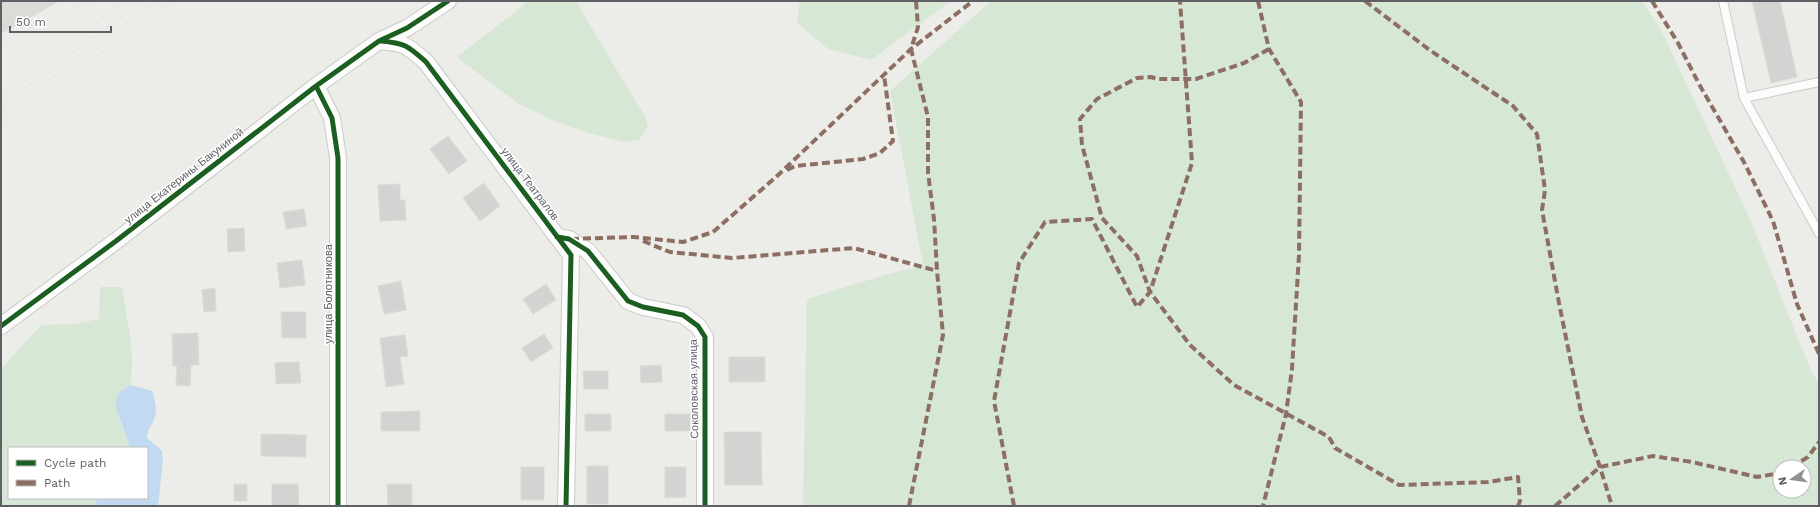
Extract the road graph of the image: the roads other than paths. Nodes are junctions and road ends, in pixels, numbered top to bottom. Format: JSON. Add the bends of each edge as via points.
{"nodes":[{"id":1,"x":448,"y":1,"type":"edge"},
{"id":2,"x":1722,"y":1,"type":"edge"},
{"id":3,"x":379,"y":41,"type":"junction"},
{"id":4,"x":1819,"y":82,"type":"edge"},
{"id":5,"x":316,"y":86,"type":"junction"},
{"id":6,"x":1744,"y":98,"type":"junction"},
{"id":7,"x":1819,"y":233,"type":"edge"},
{"id":8,"x":557,"y":237,"type":"junction"},
{"id":9,"x":1,"y":326,"type":"edge"},
{"id":10,"x":338,"y":506,"type":"edge"},
{"id":11,"x":566,"y":506,"type":"edge"},
{"id":12,"x":705,"y":506,"type":"edge"}],
"edges":[{"from":1,"to":3,"type":"street","name":"улица Екатерины Бакуниной","via":[[407,28]]},
{"from":2,"to":6,"type":"lane"},
{"from":3,"to":5,"type":"street","name":"улица Екатерины Бакуниной"},
{"from":3,"to":8,"type":"street","name":"улица Театралов","via":[[400,43],[409,47],[426,62]]},
{"from":4,"to":6,"type":"lane"},
{"from":5,"to":9,"type":"street","name":"улица Екатерины Бакуниной","via":[[116,241]]},
{"from":5,"to":10,"type":"street","name":"улица Болотникова","via":[[332,118],[338,158]]},
{"from":6,"to":7,"type":"lane"},
{"from":8,"to":11,"type":"street","name":"улица Театралов","via":[[571,255]]},
{"from":8,"to":12,"type":"street","name":"Соколовская улица","via":[[569,239],[588,250],[628,301],[643,307],[683,315],[698,326],[705,337]]}]}
